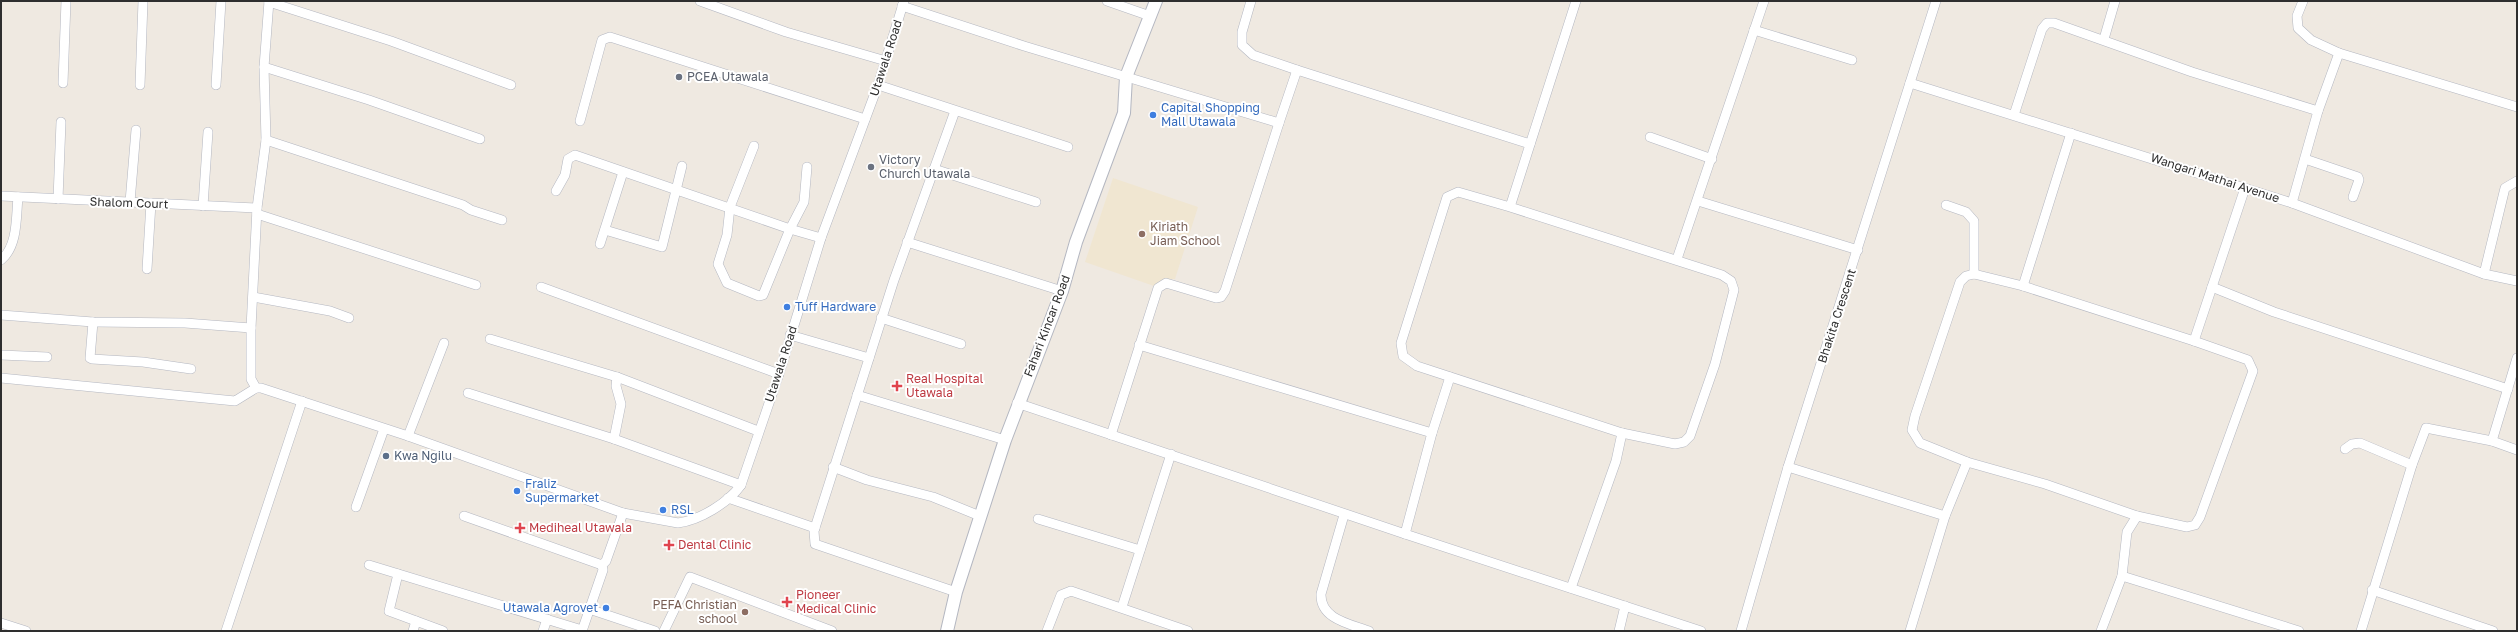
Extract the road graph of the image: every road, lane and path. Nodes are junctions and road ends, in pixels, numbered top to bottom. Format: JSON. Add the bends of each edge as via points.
{"nodes":[{"id":1,"x":66,"y":1,"type":"edge"},
{"id":2,"x":143,"y":1,"type":"edge"},
{"id":3,"x":221,"y":1,"type":"edge"},
{"id":4,"x":269,"y":1,"type":"edge"},
{"id":5,"x":700,"y":1,"type":"edge"},
{"id":6,"x":1107,"y":1,"type":"edge"},
{"id":7,"x":1156,"y":1,"type":"edge"},
{"id":8,"x":1251,"y":1,"type":"edge"},
{"id":9,"x":1576,"y":1,"type":"edge"},
{"id":10,"x":1764,"y":1,"type":"edge"},
{"id":11,"x":1936,"y":1,"type":"edge"},
{"id":12,"x":2115,"y":1,"type":"edge"},
{"id":13,"x":2302,"y":1,"type":"edge"},
{"id":14,"x":903,"y":3,"type":"edge"},
{"id":15,"x":1150,"y":16,"type":"junction"},
{"id":16,"x":1754,"y":30,"type":"junction"},
{"id":17,"x":2104,"y":39,"type":"junction"},
{"id":18,"x":2339,"y":53,"type":"junction"},
{"id":19,"x":1852,"y":60,"type":"dead end"},
{"id":20,"x":886,"y":61,"type":"junction"},
{"id":21,"x":264,"y":67,"type":"junction"},
{"id":22,"x":1296,"y":70,"type":"junction"},
{"id":23,"x":1126,"y":76,"type":"junction"},
{"id":24,"x":64,"y":82,"type":"dead end"},
{"id":25,"x":1910,"y":83,"type":"junction"},
{"id":26,"x":140,"y":85,"type":"dead end"},
{"id":27,"x":216,"y":85,"type":"dead end"},
{"id":28,"x":511,"y":85,"type":"dead end"},
{"id":29,"x":878,"y":85,"type":"junction"},
{"id":30,"x":2517,"y":107,"type":"edge"},
{"id":31,"x":955,"y":110,"type":"junction"},
{"id":32,"x":2318,"y":111,"type":"junction"},
{"id":33,"x":2014,"y":114,"type":"junction"},
{"id":34,"x":865,"y":119,"type":"junction"},
{"id":35,"x":580,"y":121,"type":"dead end"},
{"id":36,"x":61,"y":122,"type":"dead end"},
{"id":37,"x":1279,"y":123,"type":"junction"},
{"id":38,"x":136,"y":130,"type":"dead end"},
{"id":39,"x":208,"y":132,"type":"dead end"},
{"id":40,"x":2070,"y":133,"type":"junction"},
{"id":41,"x":1650,"y":137,"type":"dead end"},
{"id":42,"x":480,"y":139,"type":"dead end"},
{"id":43,"x":266,"y":140,"type":"junction"},
{"id":44,"x":1530,"y":144,"type":"junction"},
{"id":45,"x":754,"y":146,"type":"dead end"},
{"id":46,"x":1068,"y":147,"type":"dead end"},
{"id":47,"x":1712,"y":159,"type":"junction"},
{"id":48,"x":2305,"y":159,"type":"junction"},
{"id":49,"x":682,"y":166,"type":"dead end"},
{"id":50,"x":807,"y":167,"type":"dead end"},
{"id":51,"x":934,"y":169,"type":"junction"},
{"id":52,"x":623,"y":172,"type":"junction"},
{"id":53,"x":2517,"y":181,"type":"edge"},
{"id":54,"x":2245,"y":188,"type":"junction"},
{"id":55,"x":675,"y":189,"type":"junction"},
{"id":56,"x":556,"y":191,"type":"dead end"},
{"id":57,"x":1,"y":196,"type":"edge"},
{"id":58,"x":18,"y":197,"type":"junction"},
{"id":59,"x":2353,"y":197,"type":"dead end"},
{"id":60,"x":58,"y":199,"type":"junction"},
{"id":61,"x":1698,"y":201,"type":"junction"},
{"id":62,"x":130,"y":202,"type":"junction"},
{"id":63,"x":1036,"y":202,"type":"dead end"},
{"id":64,"x":151,"y":203,"type":"junction"},
{"id":65,"x":2292,"y":203,"type":"junction"},
{"id":66,"x":1946,"y":205,"type":"dead end"},
{"id":67,"x":204,"y":206,"type":"junction"},
{"id":68,"x":730,"y":207,"type":"junction"},
{"id":69,"x":1510,"y":207,"type":"junction"},
{"id":70,"x":257,"y":211,"type":"junction"},
{"id":71,"x":502,"y":220,"type":"dead end"},
{"id":72,"x":790,"y":229,"type":"junction"},
{"id":73,"x":605,"y":230,"type":"junction"},
{"id":74,"x":821,"y":238,"type":"junction"},
{"id":75,"x":907,"y":242,"type":"junction"},
{"id":76,"x":600,"y":244,"type":"dead end"},
{"id":77,"x":1858,"y":250,"type":"junction"},
{"id":78,"x":1677,"y":259,"type":"junction"},
{"id":79,"x":1,"y":260,"type":"edge"},
{"id":80,"x":147,"y":269,"type":"dead end"},
{"id":81,"x":1974,"y":274,"type":"junction"},
{"id":82,"x":2484,"y":274,"type":"junction"},
{"id":83,"x":2517,"y":281,"type":"edge"},
{"id":84,"x":476,"y":285,"type":"dead end"},
{"id":85,"x":2023,"y":286,"type":"junction"},
{"id":86,"x":541,"y":287,"type":"dead end"},
{"id":87,"x":2212,"y":287,"type":"junction"},
{"id":88,"x":1062,"y":291,"type":"junction"},
{"id":89,"x":253,"y":297,"type":"junction"},
{"id":90,"x":1,"y":315,"type":"edge"},
{"id":91,"x":349,"y":318,"type":"dead end"},
{"id":92,"x":881,"y":318,"type":"junction"},
{"id":93,"x":93,"y":322,"type":"junction"},
{"id":94,"x":251,"y":328,"type":"junction"},
{"id":95,"x":790,"y":335,"type":"junction"},
{"id":96,"x":490,"y":339,"type":"dead end"},
{"id":97,"x":2194,"y":341,"type":"junction"},
{"id":98,"x":444,"y":343,"type":"dead end"},
{"id":99,"x":961,"y":344,"type":"dead end"},
{"id":100,"x":1139,"y":345,"type":"junction"},
{"id":101,"x":1,"y":355,"type":"edge"},
{"id":102,"x":47,"y":356,"type":"dead end"},
{"id":103,"x":869,"y":358,"type":"junction"},
{"id":104,"x":2517,"y":358,"type":"edge"},
{"id":105,"x":191,"y":370,"type":"dead end"},
{"id":106,"x":779,"y":374,"type":"junction"},
{"id":107,"x":617,"y":377,"type":"junction"},
{"id":108,"x":1450,"y":377,"type":"junction"},
{"id":109,"x":1,"y":378,"type":"edge"},
{"id":110,"x":256,"y":388,"type":"junction"},
{"id":111,"x":2508,"y":389,"type":"junction"},
{"id":112,"x":468,"y":393,"type":"dead end"},
{"id":113,"x":857,"y":395,"type":"junction"},
{"id":114,"x":302,"y":401,"type":"junction"},
{"id":115,"x":1017,"y":402,"type":"junction"},
{"id":116,"x":384,"y":429,"type":"junction"},
{"id":117,"x":758,"y":431,"type":"junction"},
{"id":118,"x":1432,"y":433,"type":"junction"},
{"id":119,"x":1622,"y":433,"type":"junction"},
{"id":120,"x":1110,"y":435,"type":"junction"},
{"id":121,"x":408,"y":436,"type":"junction"},
{"id":122,"x":614,"y":439,"type":"junction"},
{"id":123,"x":1004,"y":440,"type":"junction"},
{"id":124,"x":2492,"y":441,"type":"junction"},
{"id":125,"x":2345,"y":449,"type":"dead end"},
{"id":126,"x":2517,"y":450,"type":"edge"},
{"id":127,"x":1171,"y":454,"type":"junction"},
{"id":128,"x":1967,"y":462,"type":"junction"},
{"id":129,"x":2412,"y":465,"type":"junction"},
{"id":130,"x":833,"y":467,"type":"junction"},
{"id":131,"x":1788,"y":467,"type":"junction"},
{"id":132,"x":741,"y":485,"type":"junction"},
{"id":133,"x":728,"y":498,"type":"junction"},
{"id":134,"x":356,"y":507,"type":"dead end"},
{"id":135,"x":623,"y":513,"type":"junction"},
{"id":136,"x":1344,"y":515,"type":"junction"},
{"id":137,"x":464,"y":516,"type":"dead end"},
{"id":138,"x":980,"y":516,"type":"junction"},
{"id":139,"x":1945,"y":516,"type":"junction"},
{"id":140,"x":2137,"y":516,"type":"junction"},
{"id":141,"x":1038,"y":519,"type":"dead end"},
{"id":142,"x":815,"y":528,"type":"junction"},
{"id":143,"x":1405,"y":534,"type":"junction"},
{"id":144,"x":1140,"y":550,"type":"junction"},
{"id":145,"x":369,"y":565,"type":"dead end"},
{"id":146,"x":602,"y":565,"type":"junction"},
{"id":147,"x":398,"y":574,"type":"junction"},
{"id":148,"x":2122,"y":576,"type":"junction"},
{"id":149,"x":1571,"y":588,"type":"junction"},
{"id":150,"x":2372,"y":590,"type":"junction"},
{"id":151,"x":956,"y":592,"type":"junction"},
{"id":152,"x":1625,"y":606,"type":"junction"},
{"id":153,"x":1122,"y":607,"type":"junction"},
{"id":154,"x":589,"y":609,"type":"junction"},
{"id":155,"x":547,"y":619,"type":"junction"},
{"id":156,"x":416,"y":621,"type":"junction"},
{"id":157,"x":1,"y":623,"type":"edge"},
{"id":158,"x":582,"y":630,"type":"edge"},
{"id":159,"x":26,"y":631,"type":"edge"},
{"id":160,"x":226,"y":631,"type":"edge"},
{"id":161,"x":413,"y":631,"type":"edge"},
{"id":162,"x":443,"y":631,"type":"edge"},
{"id":163,"x":543,"y":631,"type":"edge"},
{"id":164,"x":655,"y":631,"type":"edge"},
{"id":165,"x":664,"y":631,"type":"edge"},
{"id":166,"x":832,"y":631,"type":"edge"},
{"id":167,"x":947,"y":631,"type":"edge"},
{"id":168,"x":1047,"y":631,"type":"edge"},
{"id":169,"x":1188,"y":631,"type":"edge"},
{"id":170,"x":1369,"y":631,"type":"edge"},
{"id":171,"x":1619,"y":631,"type":"edge"},
{"id":172,"x":1701,"y":631,"type":"edge"},
{"id":173,"x":1741,"y":631,"type":"edge"},
{"id":174,"x":1910,"y":631,"type":"edge"},
{"id":175,"x":2101,"y":631,"type":"edge"},
{"id":176,"x":2299,"y":631,"type":"edge"},
{"id":177,"x":2361,"y":631,"type":"edge"},
{"id":178,"x":2493,"y":631,"type":"edge"}],
"edges":[{"from":1,"to":24,"type":"street"},
{"from":2,"to":26,"type":"street"},
{"from":3,"to":27,"type":"street"},
{"from":4,"to":21,"type":"street"},
{"from":4,"to":28,"type":"street","via":[[391,41]]},
{"from":5,"to":20,"type":"street","via":[[786,32]]},
{"from":6,"to":15,"type":"street"},
{"from":7,"to":15,"type":"street","name":"Fahari Kincar Road"},
{"from":8,"to":22,"type":"street","via":[[1242,32],[1242,45],[1253,55]]},
{"from":9,"to":44,"type":"street"},
{"from":10,"to":16,"type":"street"},
{"from":11,"to":25,"type":"street","name":"Bhakita Crescent"},
{"from":12,"to":17,"type":"street"},
{"from":13,"to":18,"type":"street","via":[[2297,16],[2298,28],[2302,34]]},
{"from":14,"to":20,"type":"street","name":"Utawala Road"},
{"from":14,"to":23,"type":"street"},
{"from":15,"to":23,"type":"street","name":"Fahari Kincar Road"},
{"from":16,"to":19,"type":"street"},
{"from":16,"to":47,"type":"street"},
{"from":17,"to":32,"type":"street","via":[[2192,72]]},
{"from":17,"to":33,"type":"street","via":[[2047,23],[2042,29]]},
{"from":18,"to":30,"type":"street"},
{"from":18,"to":32,"type":"street"},
{"from":20,"to":29,"type":"street","name":"Utawala Road"},
{"from":21,"to":42,"type":"street"},
{"from":21,"to":43,"type":"street"},
{"from":22,"to":37,"type":"street"},
{"from":22,"to":44,"type":"street"},
{"from":23,"to":37,"type":"street"},
{"from":23,"to":88,"type":"street","name":"Fahari Kincar Road","via":[[1124,113],[1076,242]]},
{"from":25,"to":33,"type":"street","name":"Wangari Mathai Avenue"},
{"from":25,"to":77,"type":"street","name":"Bhakita Crescent"},
{"from":29,"to":31,"type":"street"},
{"from":29,"to":34,"type":"street","name":"Utawala Road"},
{"from":31,"to":46,"type":"street"},
{"from":31,"to":51,"type":"street"},
{"from":32,"to":48,"type":"street"},
{"from":33,"to":40,"type":"street","name":"Wangari Mathai Avenue"},
{"from":34,"to":35,"type":"street","via":[[610,37],[602,40]]},
{"from":34,"to":74,"type":"street","name":"Utawala Road"},
{"from":36,"to":60,"type":"street"},
{"from":37,"to":100,"type":"street","via":[[1225,291],[1216,298],[1162,284],[1158,288]]},
{"from":38,"to":62,"type":"street"},
{"from":39,"to":67,"type":"street"},
{"from":40,"to":54,"type":"street","name":"Wangari Mathai Avenue"},
{"from":40,"to":85,"type":"street"},
{"from":41,"to":47,"type":"street"},
{"from":43,"to":70,"type":"street"},
{"from":43,"to":71,"type":"street"},
{"from":44,"to":69,"type":"street"},
{"from":45,"to":68,"type":"street"},
{"from":47,"to":61,"type":"street"},
{"from":48,"to":59,"type":"street","via":[[2358,177]]},
{"from":48,"to":65,"type":"street"},
{"from":49,"to":55,"type":"street"},
{"from":50,"to":72,"type":"street","via":[[804,202]]},
{"from":51,"to":63,"type":"street"},
{"from":51,"to":75,"type":"street"},
{"from":52,"to":55,"type":"street"},
{"from":52,"to":56,"type":"street","via":[[575,155],[570,156],[565,175]]},
{"from":52,"to":73,"type":"street"},
{"from":53,"to":82,"type":"street","via":[[2505,188]]},
{"from":54,"to":65,"type":"street","name":"Wangari Mathai Avenue"},
{"from":54,"to":87,"type":"street"},
{"from":55,"to":68,"type":"street"},
{"from":55,"to":73,"type":"street","via":[[671,217],[662,247]]},
{"from":57,"to":58,"type":"street","name":"Shalom Court"},
{"from":58,"to":60,"type":"street","name":"Shalom Court"},
{"from":58,"to":79,"type":"street","via":[[14,238],[8,254]]},
{"from":60,"to":62,"type":"street","name":"Shalom Court"},
{"from":61,"to":77,"type":"street"},
{"from":61,"to":78,"type":"street"},
{"from":62,"to":64,"type":"street","name":"Shalom Court"},
{"from":64,"to":67,"type":"street","name":"Shalom Court"},
{"from":64,"to":80,"type":"street"},
{"from":65,"to":82,"type":"street","name":"Wangari Mathai Avenue"},
{"from":66,"to":81,"type":"street","via":[[1966,212],[1974,221]]},
{"from":67,"to":70,"type":"street","name":"Shalom Court"},
{"from":68,"to":72,"type":"street"},
{"from":68,"to":72,"type":"street","via":[[718,264],[727,283],[759,296],[763,294]]},
{"from":69,"to":78,"type":"street"},
{"from":69,"to":108,"type":"street","via":[[1458,192],[1447,196],[1401,343],[1403,356],[1409,362]]},
{"from":70,"to":84,"type":"street","name":"Shalom Court"},
{"from":70,"to":89,"type":"street"},
{"from":72,"to":74,"type":"street"},
{"from":73,"to":76,"type":"street"},
{"from":74,"to":95,"type":"street","name":"Utawala Road"},
{"from":75,"to":88,"type":"street"},
{"from":75,"to":92,"type":"street"},
{"from":77,"to":131,"type":"street","name":"Bhakita Crescent"},
{"from":78,"to":119,"type":"street","via":[[1722,275],[1731,281],[1734,290],[1715,364],[1690,436],[1684,442],[1675,444]]},
{"from":81,"to":85,"type":"street"},
{"from":81,"to":128,"type":"street","via":[[1966,276],[1960,282],[1912,430],[1920,444]]},
{"from":82,"to":83,"type":"street","name":"Wangari Mathai Avenue"},
{"from":85,"to":97,"type":"street"},
{"from":86,"to":106,"type":"street"},
{"from":87,"to":97,"type":"street"},
{"from":87,"to":111,"type":"street","via":[[2274,312]]},
{"from":88,"to":115,"type":"street","name":"Fahari Kincar Road"},
{"from":89,"to":91,"type":"street","via":[[330,311]]},
{"from":89,"to":94,"type":"street"},
{"from":90,"to":93,"type":"street"},
{"from":92,"to":99,"type":"street"},
{"from":92,"to":103,"type":"street"},
{"from":93,"to":94,"type":"street","via":[[185,323]]},
{"from":93,"to":105,"type":"street","via":[[90,358],[92,359],[143,362]]},
{"from":94,"to":110,"type":"street","via":[[251,373]]},
{"from":95,"to":103,"type":"street"},
{"from":95,"to":106,"type":"street","name":"Utawala Road"},
{"from":96,"to":107,"type":"street"},
{"from":97,"to":140,"type":"street","via":[[2248,360],[2253,371],[2200,518],[2195,525],[2187,527]]},
{"from":98,"to":121,"type":"street"},
{"from":100,"to":118,"type":"street"},
{"from":100,"to":120,"type":"street"},
{"from":101,"to":102,"type":"street"},
{"from":103,"to":113,"type":"street"},
{"from":104,"to":111,"type":"street"},
{"from":106,"to":117,"type":"street","name":"Utawala Road"},
{"from":107,"to":117,"type":"street"},
{"from":107,"to":122,"type":"street","via":[[616,386],[621,404]]},
{"from":108,"to":118,"type":"street"},
{"from":108,"to":119,"type":"street"},
{"from":109,"to":110,"type":"street","via":[[235,401]]},
{"from":110,"to":114,"type":"street","name":"Utawala Road"},
{"from":111,"to":124,"type":"street"},
{"from":112,"to":122,"type":"street"},
{"from":113,"to":123,"type":"street"},
{"from":113,"to":130,"type":"street"},
{"from":114,"to":116,"type":"street","name":"Utawala Road"},
{"from":114,"to":160,"type":"street"},
{"from":115,"to":120,"type":"street"},
{"from":115,"to":123,"type":"street","name":"Fahari Kincar Road"},
{"from":116,"to":121,"type":"street","name":"Utawala Road"},
{"from":116,"to":134,"type":"street"},
{"from":117,"to":132,"type":"street","name":"Utawala Road"},
{"from":118,"to":143,"type":"street"},
{"from":119,"to":149,"type":"street","via":[[1616,461]]},
{"from":120,"to":127,"type":"street"},
{"from":121,"to":135,"type":"street","name":"Utawala Road"},
{"from":122,"to":132,"type":"street"},
{"from":123,"to":138,"type":"street","name":"Fahari Kincar Road"},
{"from":124,"to":126,"type":"street"},
{"from":124,"to":129,"type":"street","via":[[2426,428]]},
{"from":125,"to":129,"type":"street","via":[[2352,444],[2360,443]]},
{"from":127,"to":136,"type":"street"},
{"from":127,"to":144,"type":"street"},
{"from":128,"to":139,"type":"street"},
{"from":128,"to":140,"type":"street","via":[[2045,484]]},
{"from":129,"to":150,"type":"street"},
{"from":130,"to":138,"type":"street","via":[[867,480],[933,497]]},
{"from":130,"to":142,"type":"street"},
{"from":131,"to":139,"type":"street"},
{"from":131,"to":173,"type":"street","name":"Bhakita Crescent"},
{"from":132,"to":133,"type":"street","name":"Utawala Road"},
{"from":133,"to":135,"type":"street","name":"Utawala Road","via":[[687,522],[678,523]]},
{"from":133,"to":142,"type":"street"},
{"from":135,"to":146,"type":"street","via":[[606,561]]},
{"from":136,"to":143,"type":"street"},
{"from":136,"to":170,"type":"street","via":[[1320,602],[1329,614]]},
{"from":137,"to":146,"type":"street"},
{"from":138,"to":151,"type":"street","name":"Fahari Kincar Road"},
{"from":139,"to":174,"type":"street"},
{"from":140,"to":148,"type":"street","via":[[2127,532]]},
{"from":141,"to":144,"type":"street"},
{"from":142,"to":151,"type":"street","via":[[815,544]]},
{"from":143,"to":149,"type":"street"},
{"from":144,"to":153,"type":"street"},
{"from":145,"to":147,"type":"street"},
{"from":146,"to":154,"type":"street","via":[[603,570]]},
{"from":147,"to":155,"type":"street"},
{"from":147,"to":156,"type":"street","via":[[389,612]]},
{"from":148,"to":175,"type":"street"},
{"from":148,"to":176,"type":"street"},
{"from":149,"to":152,"type":"street"},
{"from":150,"to":177,"type":"street"},
{"from":150,"to":178,"type":"street"},
{"from":151,"to":167,"type":"street","name":"Fahari Kincar Road"},
{"from":152,"to":171,"type":"street"},
{"from":152,"to":172,"type":"street"},
{"from":153,"to":168,"type":"street","via":[[1066,592],[1061,595]]},
{"from":153,"to":169,"type":"street"},
{"from":154,"to":158,"type":"street"},
{"from":154,"to":164,"type":"street"},
{"from":155,"to":158,"type":"street"},
{"from":155,"to":163,"type":"street"},
{"from":156,"to":161,"type":"street"},
{"from":156,"to":162,"type":"street"},
{"from":157,"to":159,"type":"street"},
{"from":165,"to":166,"type":"street","via":[[690,577]]}]}
